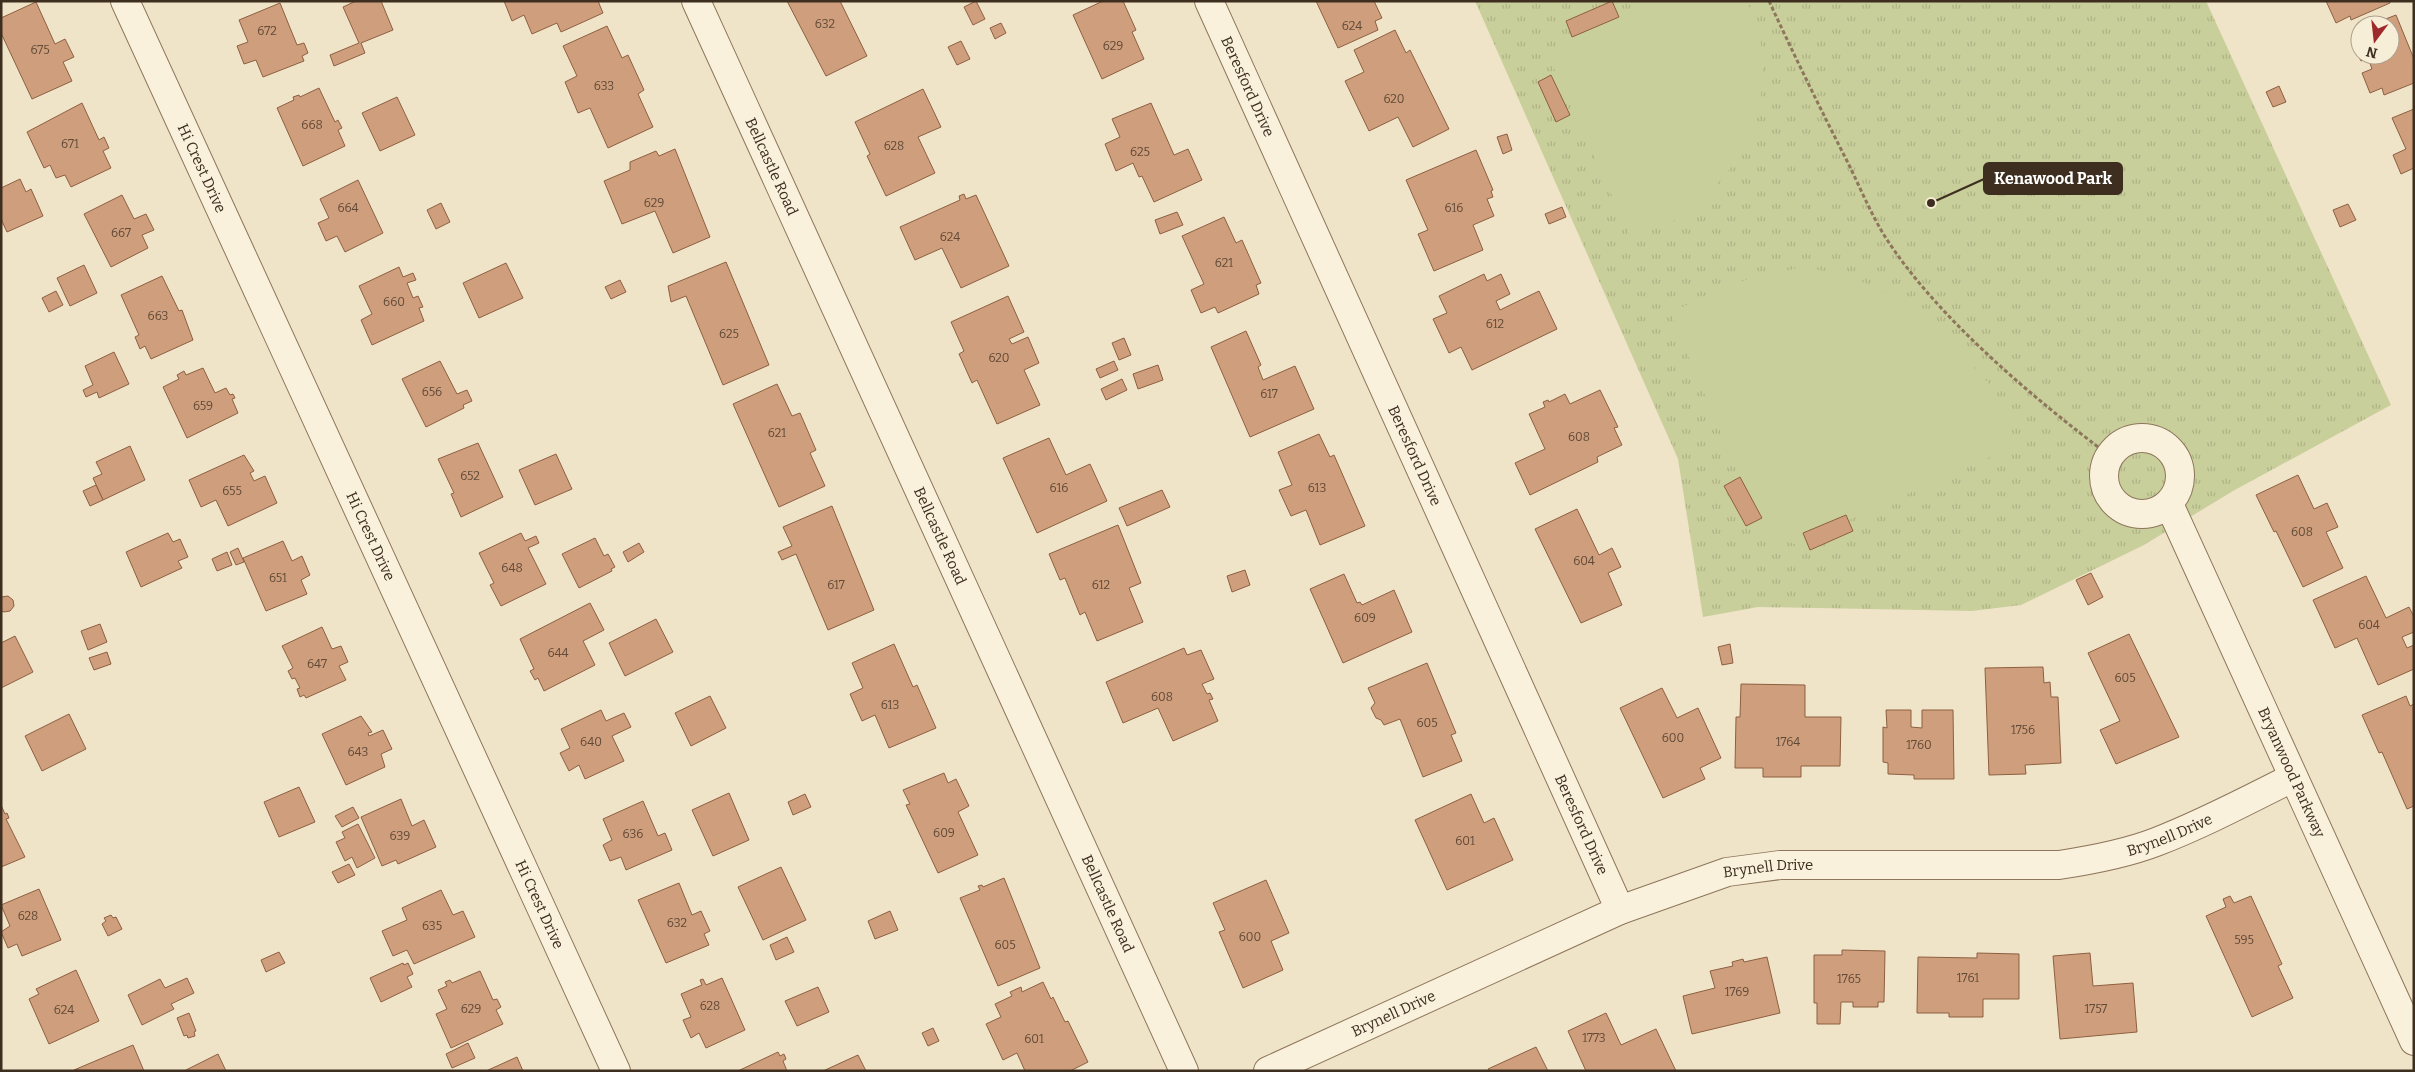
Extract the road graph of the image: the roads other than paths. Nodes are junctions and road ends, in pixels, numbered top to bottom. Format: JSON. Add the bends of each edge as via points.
{"nodes":[{"id":1,"x":125,"y":1,"type":"edge"},
{"id":2,"x":696,"y":1,"type":"edge"},
{"id":3,"x":1209,"y":1,"type":"edge"},
{"id":4,"x":2168,"y":504,"type":"junction"},
{"id":5,"x":2292,"y":778,"type":"junction"},
{"id":6,"x":1620,"y":910,"type":"junction"},
{"id":7,"x":2414,"y":1042,"type":"edge"},
{"id":8,"x":616,"y":1071,"type":"edge"},
{"id":9,"x":1184,"y":1071,"type":"edge"},
{"id":10,"x":1268,"y":1071,"type":"edge"}],
"edges":[{"from":1,"to":8,"type":"street","name":"Hi Crest Drive"},
{"from":2,"to":9,"type":"street","name":"Bellcastle Road"},
{"from":3,"to":6,"type":"street","name":"Beresford Drive"},
{"from":4,"to":4,"type":"street","via":[[2159,511],[2134,514],[2123,509],[2107,491],[2105,467],[2118,446],[2142,438],[2156,440],[2167,447],[2180,469],[2176,494]]},
{"from":4,"to":5,"type":"street","name":"Bryanwood Parkway"},
{"from":5,"to":6,"type":"street","name":"Brynell Drive","via":[[2165,838],[2105,858],[2059,865],[1780,865],[1727,872]]},
{"from":5,"to":7,"type":"street","name":"Bryanwood Parkway"},
{"from":6,"to":10,"type":"street","name":"Brynell Drive"}]}
